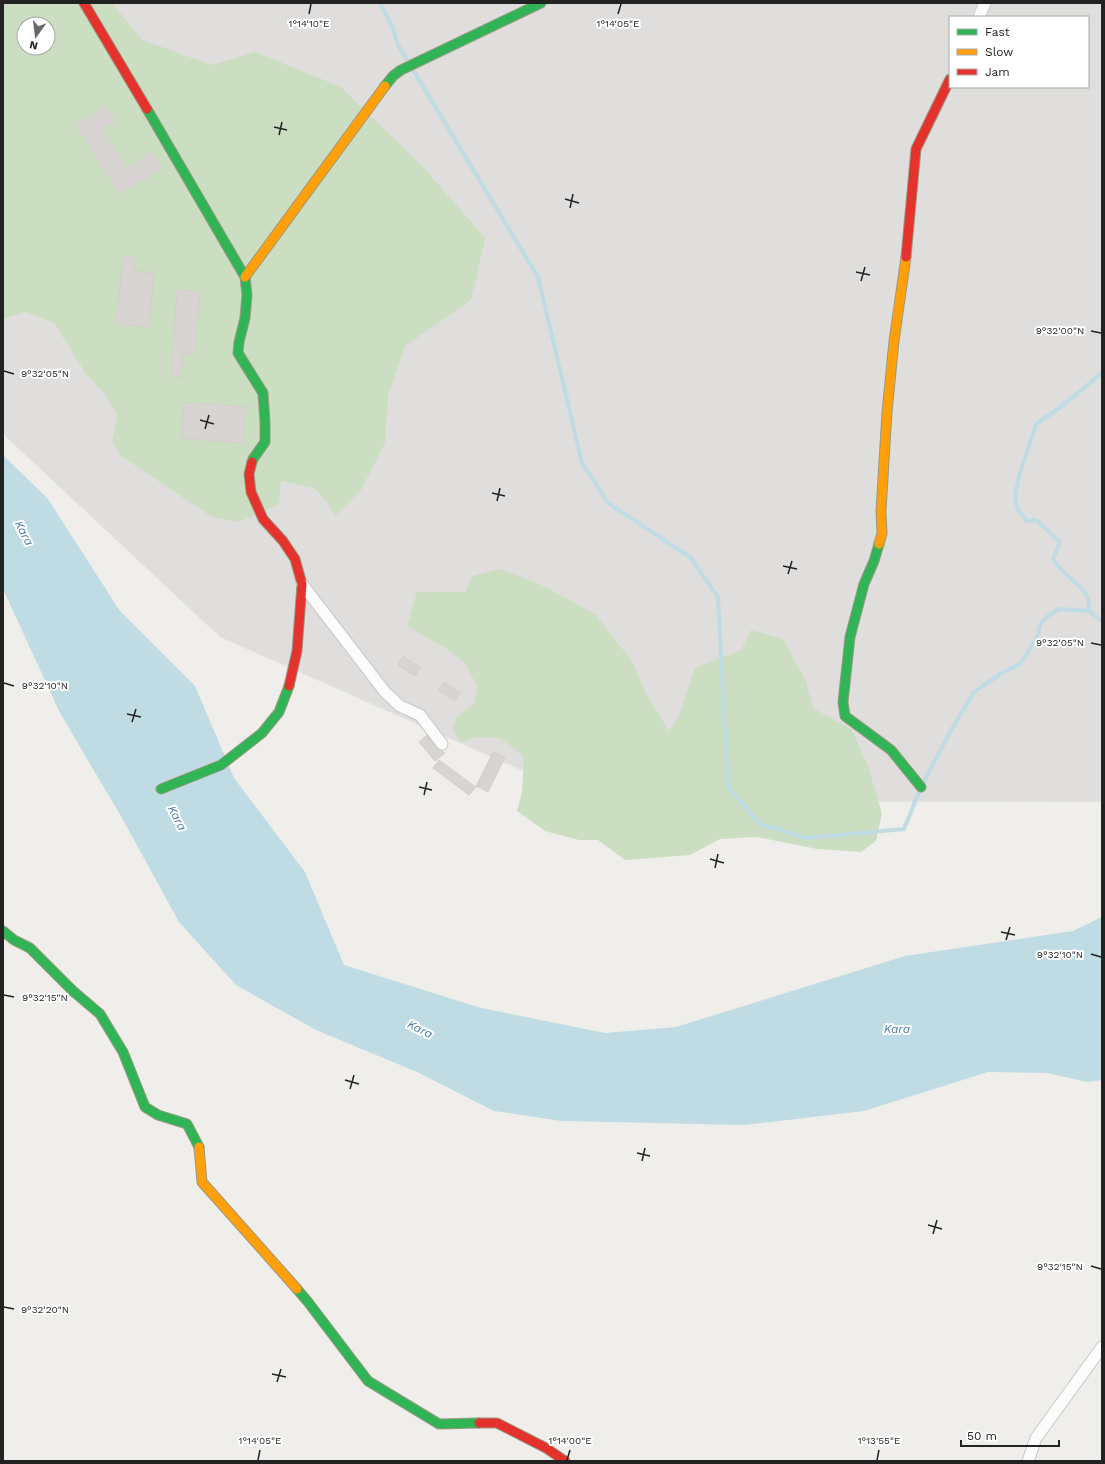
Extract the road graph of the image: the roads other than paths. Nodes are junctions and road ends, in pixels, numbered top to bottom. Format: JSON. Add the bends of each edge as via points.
{"nodes":[{"id":1,"x":84,"y":3,"type":"edge"},
{"id":2,"x":541,"y":3,"type":"edge"},
{"id":3,"x":985,"y":3,"type":"edge"},
{"id":4,"x":979,"y":16,"type":"edge"},
{"id":5,"x":949,"y":81,"type":"edge"},
{"id":6,"x":245,"y":277,"type":"junction"},
{"id":7,"x":302,"y":584,"type":"junction"},
{"id":8,"x":442,"y":744,"type":"dead end"},
{"id":9,"x":921,"y":787,"type":"dead end"},
{"id":10,"x":161,"y":789,"type":"dead end"},
{"id":11,"x":3,"y":931,"type":"edge"},
{"id":12,"x":1102,"y":1347,"type":"edge"},
{"id":13,"x":565,"y":1461,"type":"edge"},
{"id":14,"x":1028,"y":1461,"type":"edge"}],
"edges":[{"from":1,"to":6,"type":"street"},
{"from":2,"to":6,"type":"street","via":[[392,76]]},
{"from":3,"to":4,"type":"street"},
{"from":5,"to":9,"type":"street","via":[[916,149],[887,412],[882,534],[854,619],[843,702],[845,716],[891,750]]},
{"from":6,"to":7,"type":"street","via":[[245,318],[238,353],[263,393],[265,422],[265,442],[253,459],[249,474],[251,492],[263,518],[295,559]]},
{"from":7,"to":8,"type":"street","via":[[385,692],[400,706],[420,715]]},
{"from":7,"to":10,"type":"street","via":[[297,650],[288,690],[279,712],[262,733],[221,765]]},
{"from":11,"to":13,"type":"street","via":[[30,948],[100,1014],[123,1052],[145,1107],[158,1115],[187,1124],[200,1149],[202,1182],[308,1302],[368,1381],[439,1424],[497,1423],[546,1448]]},
{"from":12,"to":14,"type":"street","via":[[1036,1438]]}]}
